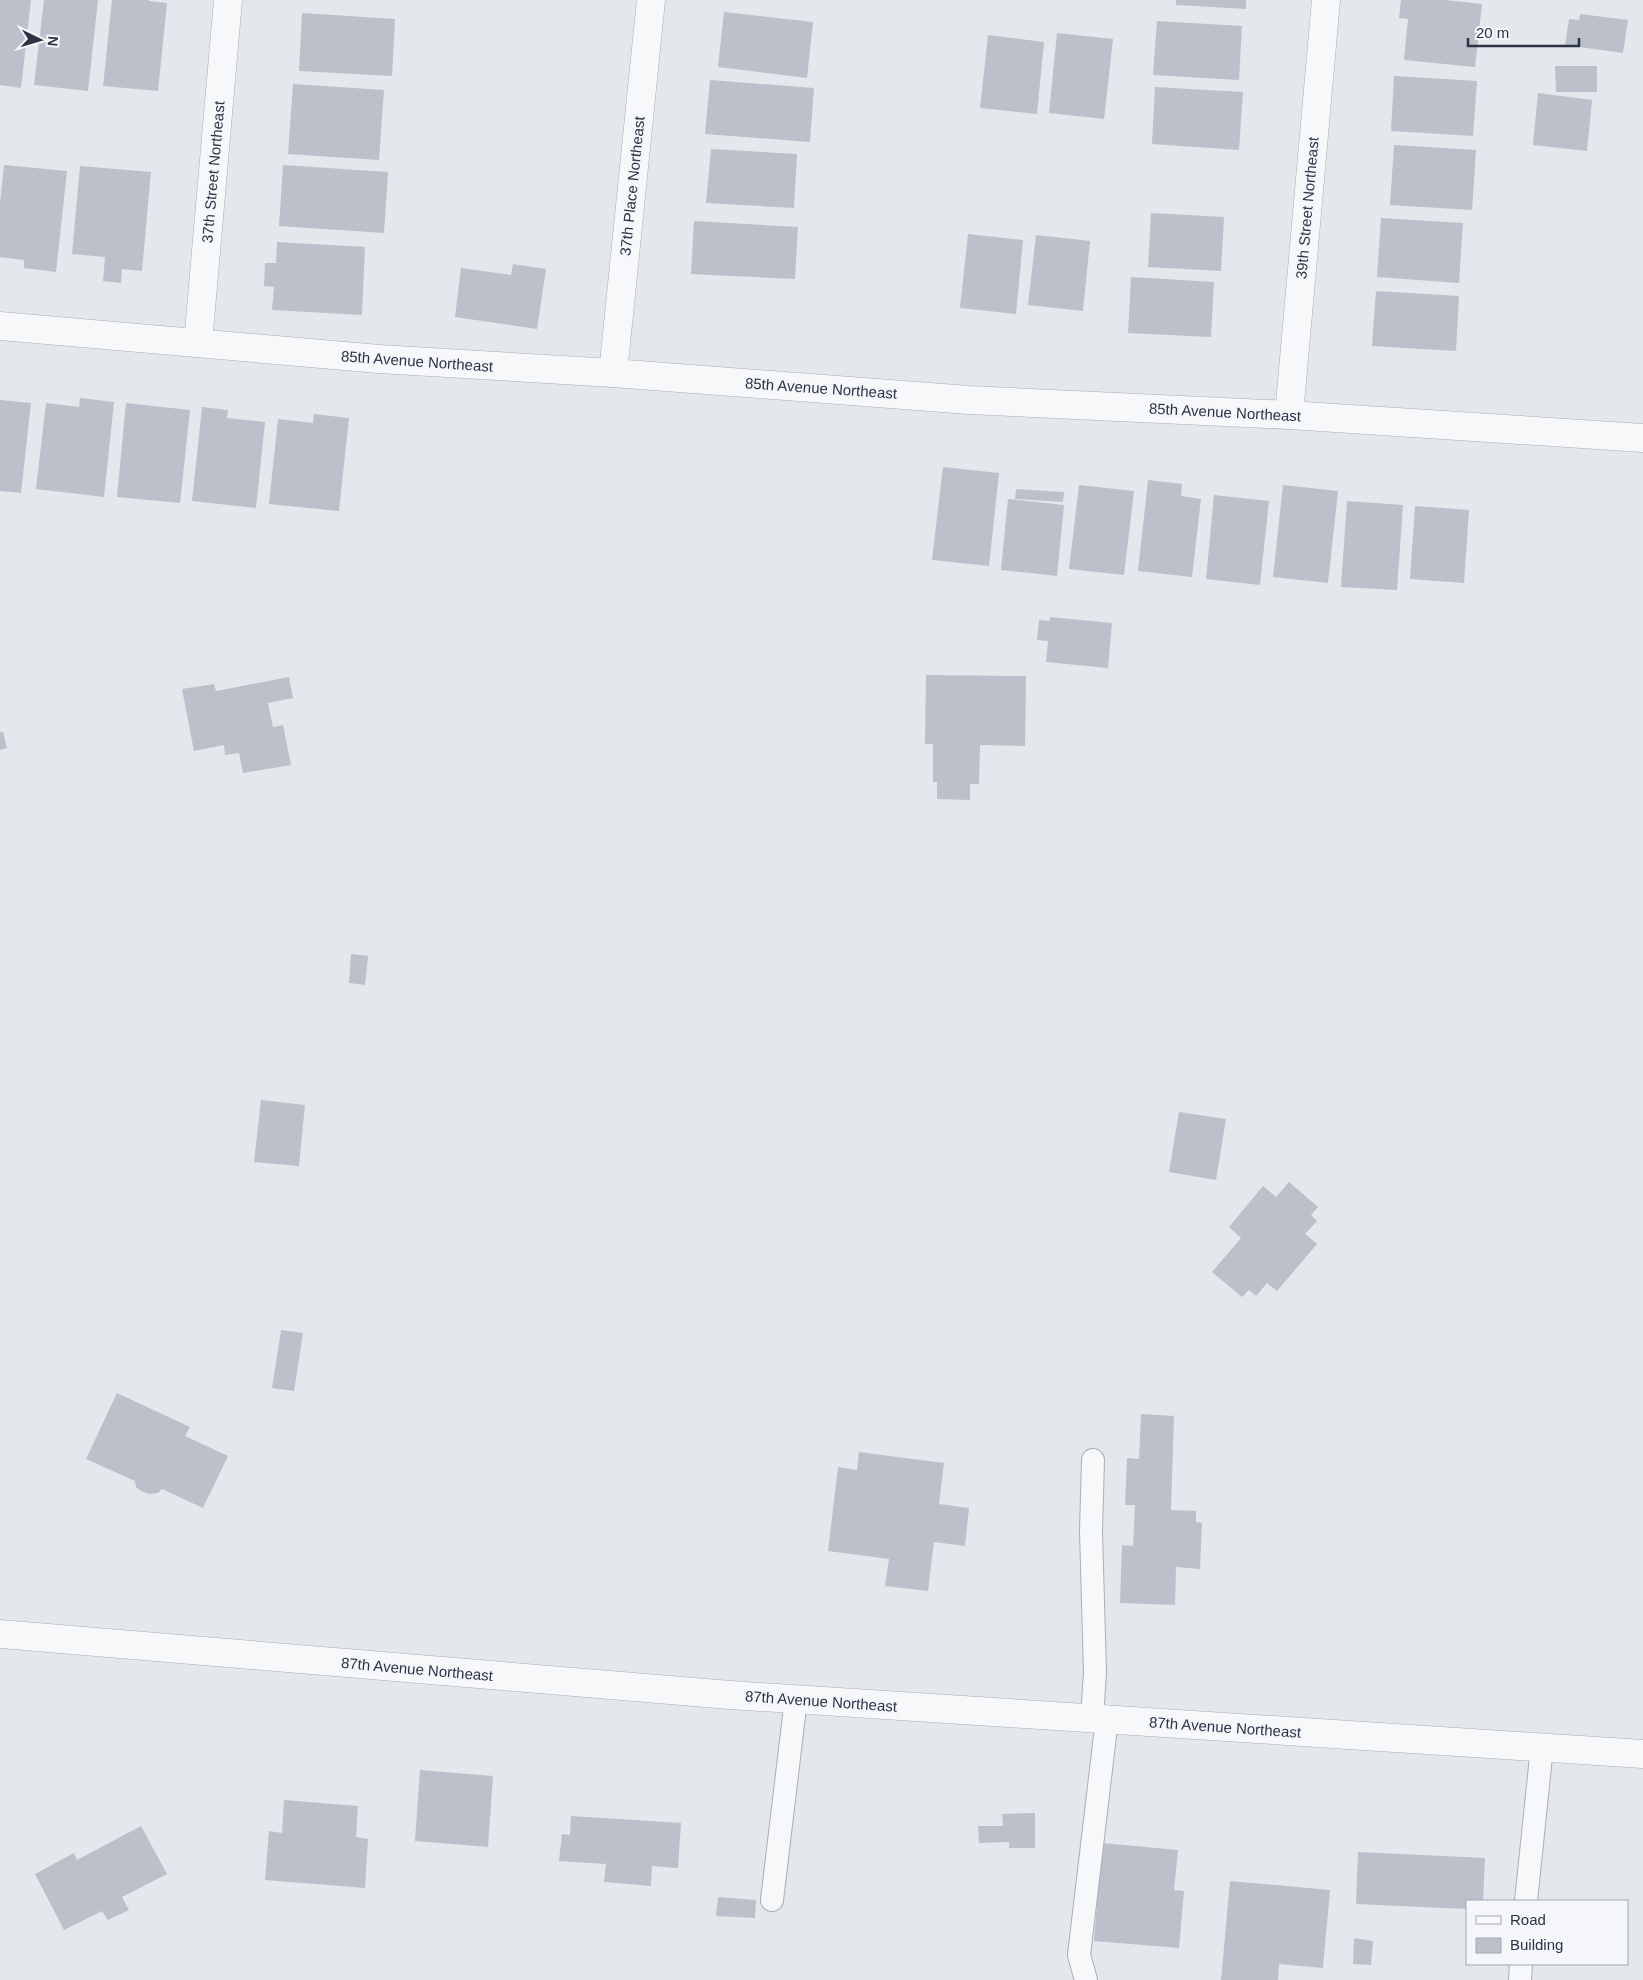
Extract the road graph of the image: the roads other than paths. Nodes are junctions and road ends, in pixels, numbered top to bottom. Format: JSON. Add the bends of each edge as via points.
{"nodes":[{"id":1,"x":228,"y":0,"type":"edge"},
{"id":2,"x":651,"y":0,"type":"edge"},
{"id":3,"x":1326,"y":0,"type":"edge"},
{"id":4,"x":0,"y":326,"type":"edge"},
{"id":5,"x":198,"y":343,"type":"junction"},
{"id":6,"x":614,"y":373,"type":"junction"},
{"id":7,"x":1289,"y":415,"type":"junction"},
{"id":8,"x":1643,"y":438,"type":"edge"},
{"id":9,"x":1093,"y":1460,"type":"dead end"},
{"id":10,"x":0,"y":1634,"type":"edge"},
{"id":11,"x":796,"y":1699,"type":"junction"},
{"id":12,"x":1099,"y":1719,"type":"junction"},
{"id":13,"x":1542,"y":1747,"type":"junction"},
{"id":14,"x":1643,"y":1754,"type":"edge"},
{"id":15,"x":772,"y":1900,"type":"dead end"},
{"id":16,"x":1526,"y":1900,"type":"edge"},
{"id":17,"x":1521,"y":1965,"type":"edge"},
{"id":18,"x":1086,"y":1980,"type":"edge"},
{"id":19,"x":1520,"y":1980,"type":"edge"}],
"edges":[{"from":1,"to":5,"type":"street","name":"37th Street Northeast"},
{"from":2,"to":6,"type":"street","name":"37th Place Northeast"},
{"from":3,"to":7,"type":"street","name":"39th Street Northeast"},
{"from":4,"to":5,"type":"street","name":"85th Avenue Northeast"},
{"from":5,"to":6,"type":"street","name":"85th Avenue Northeast","via":[[378,359]]},
{"from":6,"to":7,"type":"street","name":"85th Avenue Northeast","via":[[969,400]]},
{"from":7,"to":8,"type":"street","name":"85th Avenue Northeast"},
{"from":9,"to":12,"type":"lane","via":[[1091,1531]]},
{"from":10,"to":11,"type":"street","name":"87th Avenue Northeast"},
{"from":11,"to":12,"type":"street","name":"87th Avenue Northeast"},
{"from":11,"to":15,"type":"lane"},
{"from":12,"to":13,"type":"street","name":"87th Avenue Northeast"},
{"from":12,"to":18,"type":"lane","via":[[1079,1956]]},
{"from":13,"to":14,"type":"street","name":"87th Avenue Northeast"},
{"from":13,"to":16,"type":"lane"},
{"from":17,"to":19,"type":"lane"}]}
